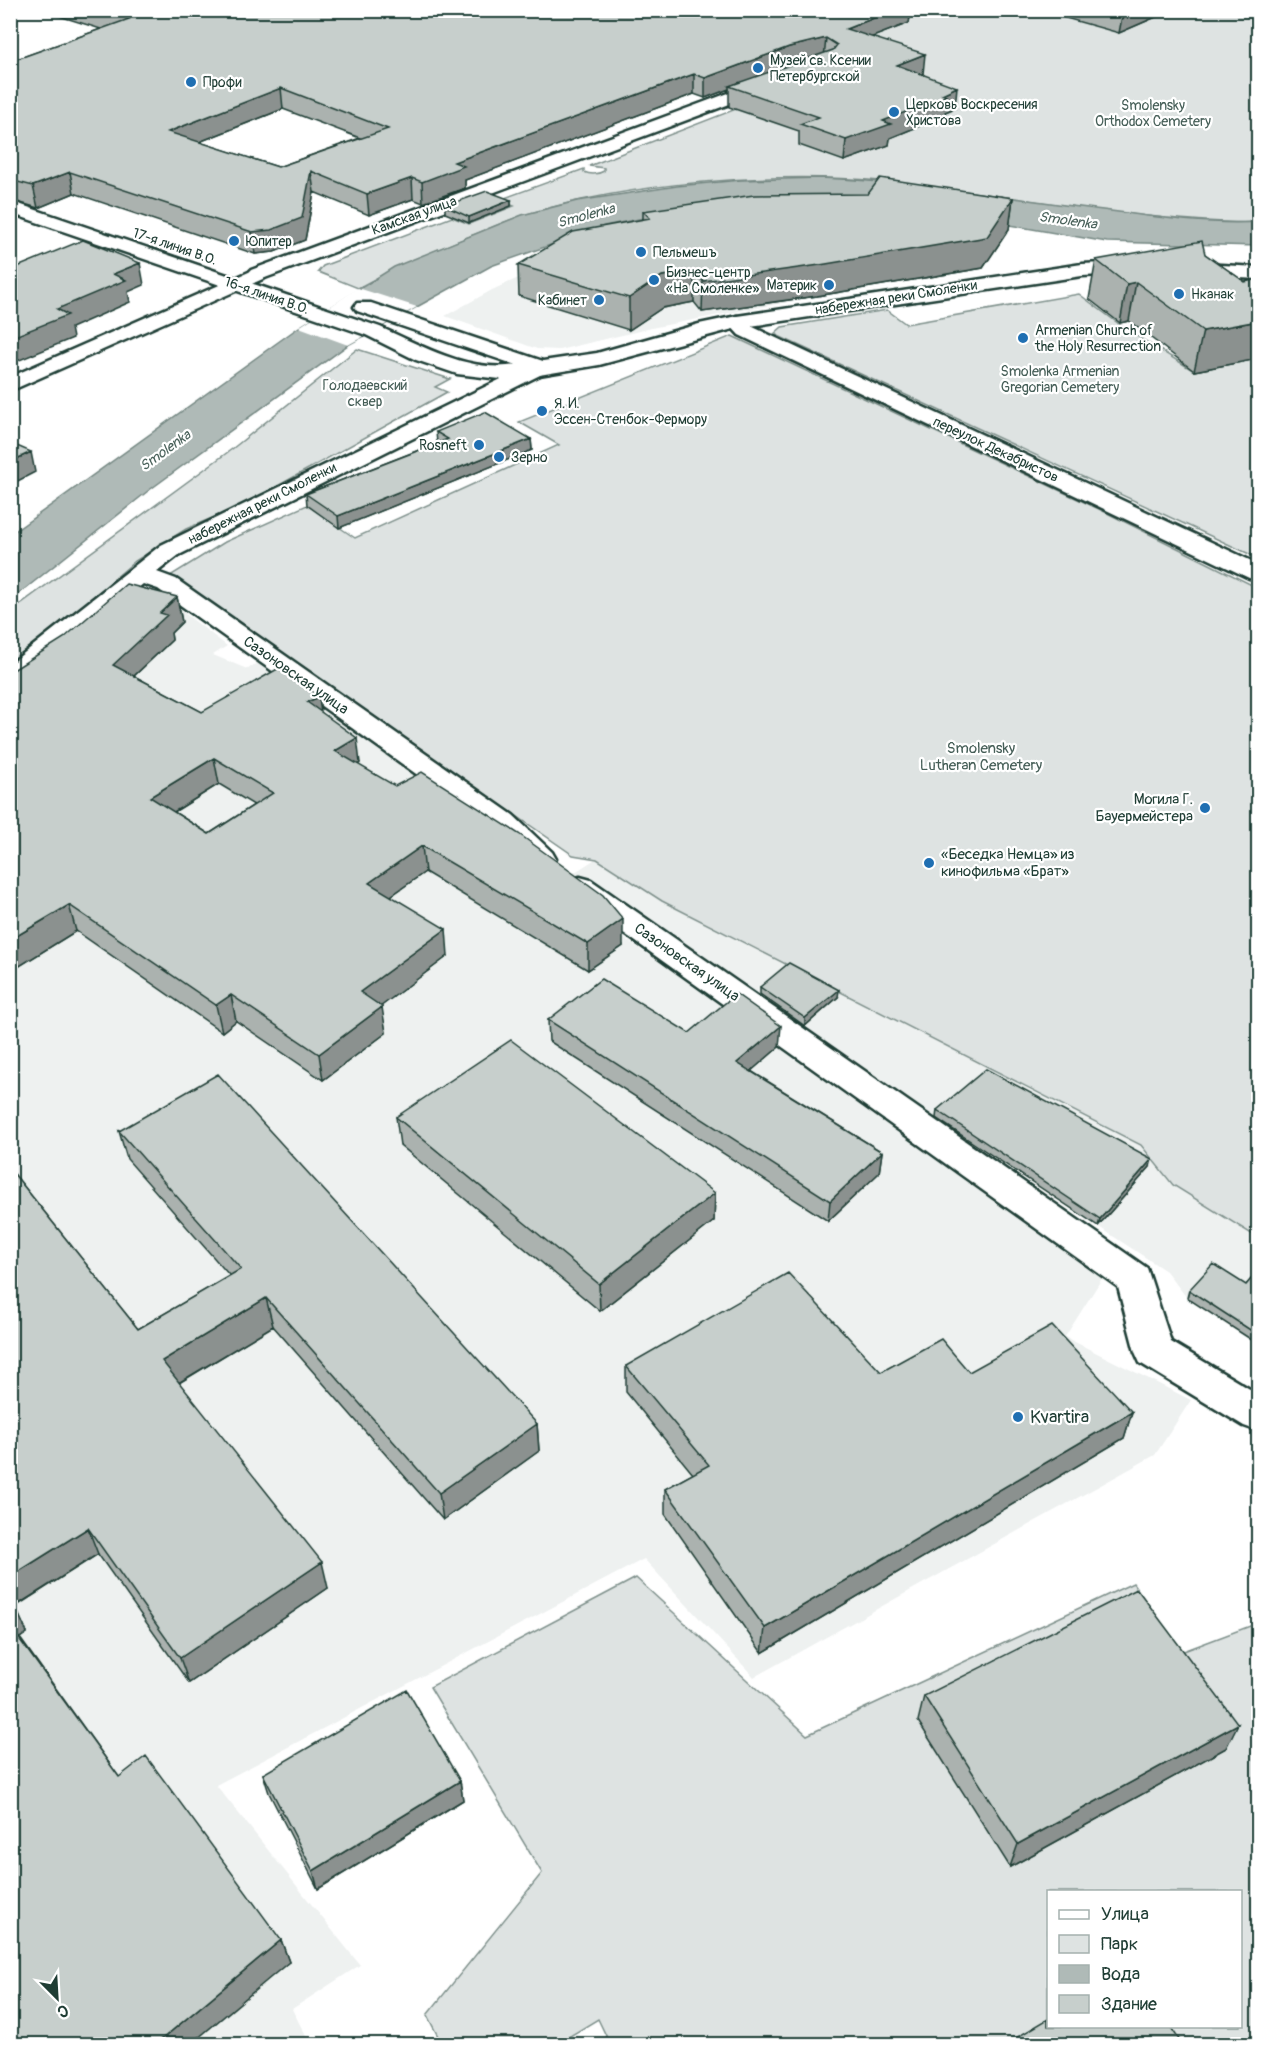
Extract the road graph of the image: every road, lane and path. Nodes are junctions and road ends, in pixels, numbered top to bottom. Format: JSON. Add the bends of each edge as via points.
{"nodes":[{"id":1,"x":787,"y":76,"type":"edge"},
{"id":2,"x":10,"y":191,"type":"edge"},
{"id":3,"x":10,"y":207,"type":"edge"},
{"id":4,"x":1258,"y":273,"type":"edge"},
{"id":5,"x":258,"y":274,"type":"junction"},
{"id":6,"x":235,"y":284,"type":"junction"},
{"id":7,"x":331,"y":303,"type":"junction"},
{"id":8,"x":737,"y":322,"type":"junction"},
{"id":9,"x":538,"y":367,"type":"junction"},
{"id":10,"x":10,"y":385,"type":"edge"},
{"id":11,"x":1258,"y":573,"type":"edge"},
{"id":12,"x":140,"y":575,"type":"junction"},
{"id":13,"x":10,"y":678,"type":"edge"},
{"id":14,"x":1258,"y":1414,"type":"edge"}],
"edges":[{"from":1,"to":5,"type":"street","name":"Камская улица"},
{"from":2,"to":5,"type":"street","name":"17-я линия В.О."},
{"from":3,"to":6,"type":"street","name":"16-я линия В.О."},
{"from":4,"to":8,"type":"street","name":"набережная реки Смоленки","via":[[1146,267],[1082,270]]},
{"from":5,"to":6,"type":"street","name":"Камская улица"},
{"from":5,"to":7,"type":"street","name":"17-я линия В.О."},
{"from":6,"to":7,"type":"street","name":"16-я линия В.О."},
{"from":6,"to":10,"type":"street","name":"Камская улица"},
{"from":7,"to":9,"type":"street","via":[[396,318]]},
{"from":7,"to":9,"type":"street","name":"набережная реки Смоленки","via":[[373,332],[465,369],[509,373]]},
{"from":8,"to":9,"type":"street","name":"набережная реки Смоленки","via":[[599,359]]},
{"from":8,"to":11,"type":"street","name":"переулок Декабристов","via":[[746,331]]},
{"from":9,"to":12,"type":"street","name":"набережная реки Смоленки","via":[[195,537]]},
{"from":12,"to":13,"type":"street","name":"набережная реки Смоленки"},
{"from":12,"to":14,"type":"street","name":"Сазоновская улица","via":[[167,584],[504,822],[537,856],[1134,1279],[1154,1352]]}]}
